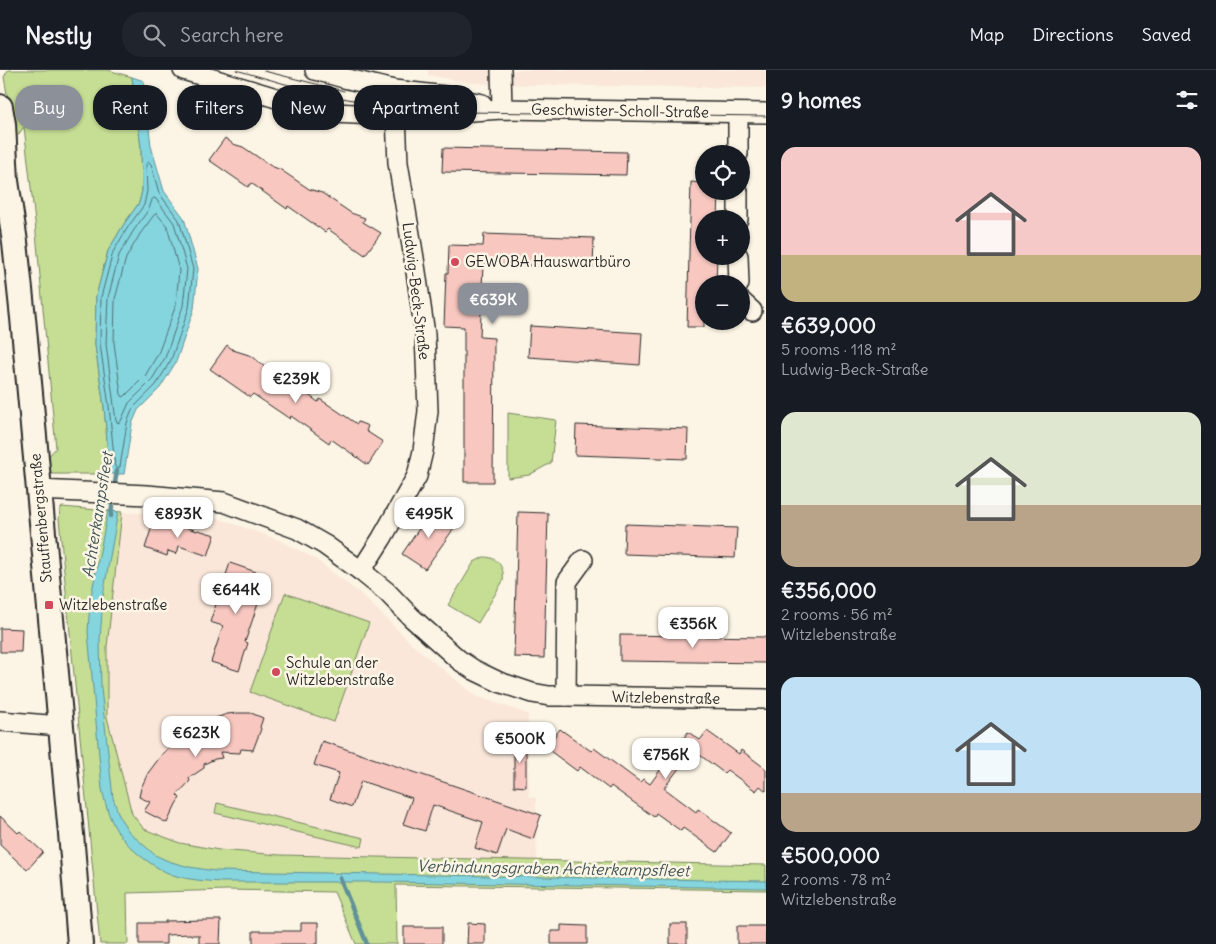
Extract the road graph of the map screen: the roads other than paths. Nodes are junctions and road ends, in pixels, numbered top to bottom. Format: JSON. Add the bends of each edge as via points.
{"nodes":[{"id":1,"x":183,"y":70,"type":"edge"},
{"id":2,"x":315,"y":70,"type":"edge"},
{"id":3,"x":501,"y":70,"type":"edge"},
{"id":4,"x":0,"y":107,"type":"edge"},
{"id":5,"x":502,"y":109,"type":"junction"},
{"id":6,"x":477,"y":111,"type":"edge"},
{"id":7,"x":738,"y":113,"type":"junction"},
{"id":8,"x":766,"y":113,"type":"edge"},
{"id":9,"x":354,"y":114,"type":"edge"},
{"id":10,"x":397,"y":130,"type":"edge"},
{"id":11,"x":738,"y":145,"type":"edge"},
{"id":12,"x":3,"y":176,"type":"edge"},
{"id":13,"x":38,"y":490,"type":"junction"},
{"id":14,"x":583,"y":560,"type":"dead end"},
{"id":15,"x":361,"y":571,"type":"junction"},
{"id":16,"x":566,"y":696,"type":"junction"},
{"id":17,"x":766,"y":699,"type":"edge"},
{"id":18,"x":0,"y":721,"type":"edge"},
{"id":19,"x":60,"y":726,"type":"junction"},
{"id":20,"x":80,"y":944,"type":"edge"}],
"edges":[{"from":1,"to":9,"type":"street","name":"Geschwister-Scholl-Straße","via":[[303,106]]},
{"from":2,"to":5,"type":"street","name":"Geschwister-Scholl-Straße","via":[[394,90],[445,96]]},
{"from":3,"to":5,"type":"street"},
{"from":4,"to":12,"type":"street","name":"Stauffenbergstraße"},
{"from":5,"to":6,"type":"street","name":"Geschwister-Scholl-Straße"},
{"from":5,"to":7,"type":"street","name":"Geschwister-Scholl-Straße"},
{"from":7,"to":8,"type":"street","name":"Geschwister-Scholl-Straße"},
{"from":7,"to":11,"type":"street"},
{"from":10,"to":15,"type":"street","name":"Ludwig-Beck-Straße","via":[[398,163],[424,334],[428,411],[424,451],[417,476]]},
{"from":12,"to":13,"type":"street","name":"Stauffenbergstraße","via":[[15,242]]},
{"from":13,"to":15,"type":"street","name":"Witzlebenstraße","via":[[224,502],[297,529]]},
{"from":13,"to":19,"type":"street","name":"Stauffenbergstraße"},
{"from":14,"to":16,"type":"street","via":[[567,582]]},
{"from":15,"to":16,"type":"street","name":"Witzlebenstraße","via":[[474,670],[532,693]]},
{"from":16,"to":17,"type":"street","name":"Witzlebenstraße"},
{"from":18,"to":19,"type":"street"},
{"from":19,"to":20,"type":"street","name":"Stauffenbergstraße"}]}
